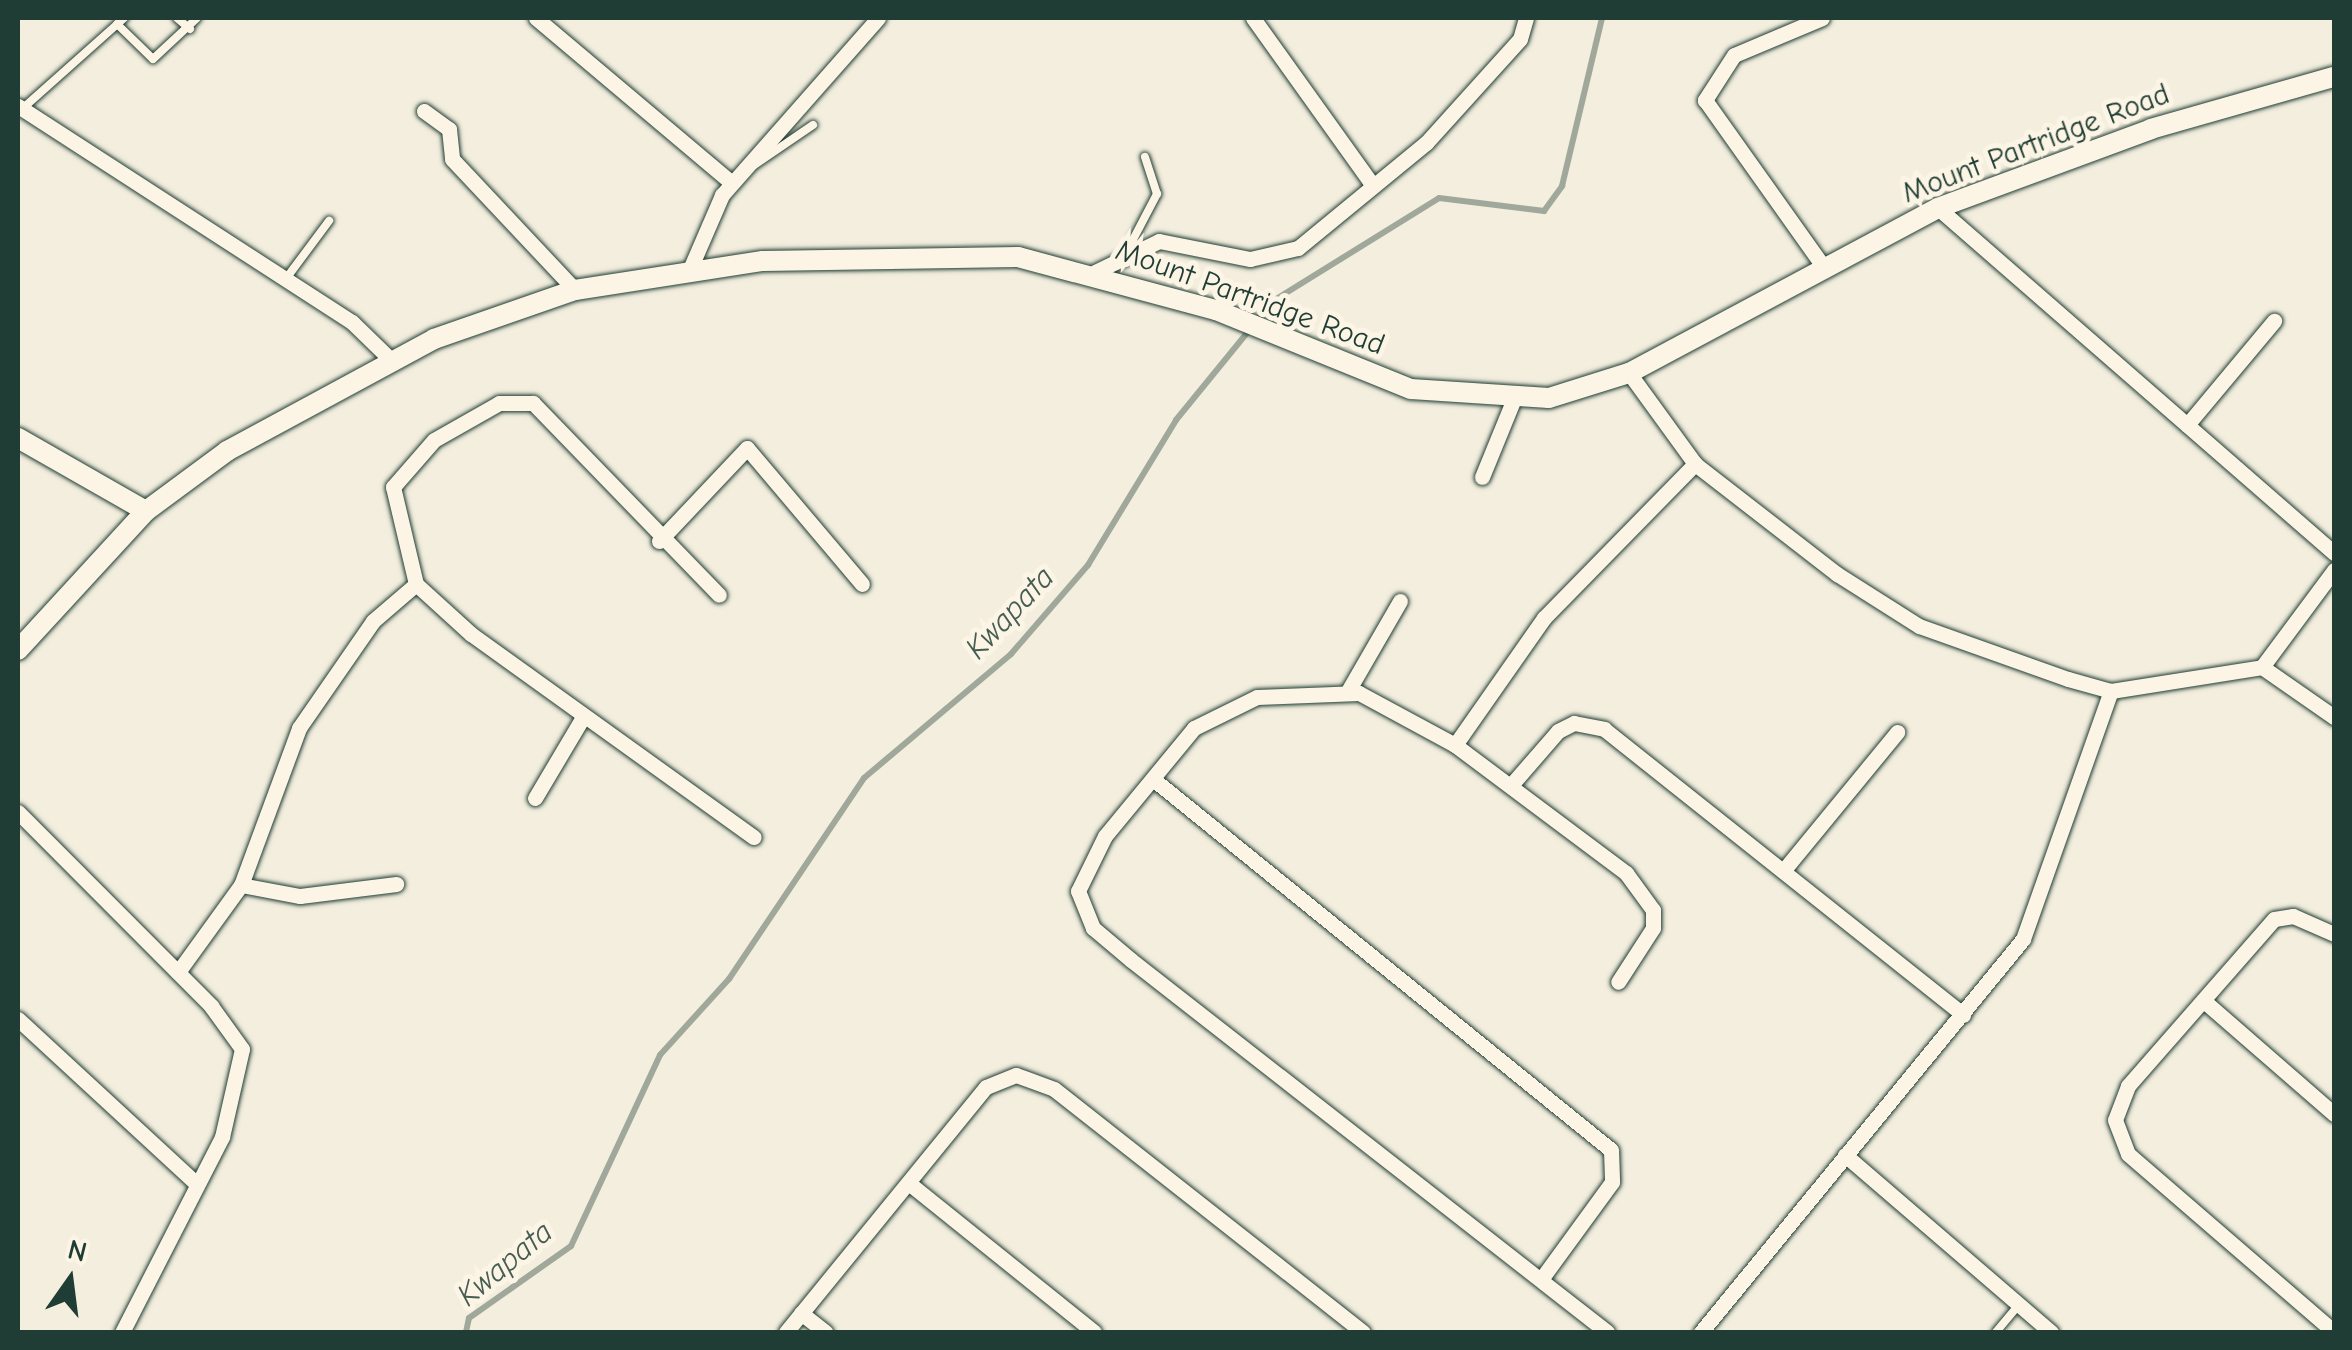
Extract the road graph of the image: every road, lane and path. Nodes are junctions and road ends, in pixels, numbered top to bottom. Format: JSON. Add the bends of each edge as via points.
{"nodes":[{"id":1,"x":177,"y":18,"type":"edge"},
{"id":2,"x":197,"y":18,"type":"edge"},
{"id":3,"x":536,"y":18,"type":"edge"},
{"id":4,"x":878,"y":18,"type":"edge"},
{"id":5,"x":1254,"y":18,"type":"edge"},
{"id":6,"x":1526,"y":18,"type":"edge"},
{"id":7,"x":1822,"y":18,"type":"edge"},
{"id":8,"x":120,"y":21,"type":"edge"},
{"id":9,"x":190,"y":28,"type":"junction"},
{"id":10,"x":2334,"y":77,"type":"edge"},
{"id":11,"x":20,"y":107,"type":"edge"},
{"id":12,"x":424,"y":111,"type":"dead end"},
{"id":13,"x":813,"y":126,"type":"dead end"},
{"id":14,"x":1145,"y":157,"type":"dead end"},
{"id":15,"x":737,"y":177,"type":"junction"},
{"id":16,"x":1371,"y":183,"type":"junction"},
{"id":17,"x":1938,"y":208,"type":"junction"},
{"id":18,"x":329,"y":221,"type":"dead end"},
{"id":19,"x":1126,"y":253,"type":"junction"},
{"id":20,"x":1824,"y":266,"type":"junction"},
{"id":21,"x":690,"y":269,"type":"junction"},
{"id":22,"x":1095,"y":272,"type":"junction"},
{"id":23,"x":285,"y":280,"type":"junction"},
{"id":24,"x":574,"y":290,"type":"junction"},
{"id":25,"x":2274,"y":322,"type":"dead end"},
{"id":26,"x":391,"y":360,"type":"junction"},
{"id":27,"x":1630,"y":373,"type":"junction"},
{"id":28,"x":1513,"y":401,"type":"junction"},
{"id":29,"x":2188,"y":425,"type":"junction"},
{"id":30,"x":18,"y":438,"type":"edge"},
{"id":31,"x":1695,"y":464,"type":"junction"},
{"id":32,"x":1482,"y":477,"type":"dead end"},
{"id":33,"x":146,"y":511,"type":"junction"},
{"id":34,"x":659,"y":541,"type":"junction"},
{"id":35,"x":2334,"y":553,"type":"edge"},
{"id":36,"x":2334,"y":570,"type":"edge"},
{"id":37,"x":416,"y":584,"type":"junction"},
{"id":38,"x":862,"y":584,"type":"dead end"},
{"id":39,"x":719,"y":596,"type":"dead end"},
{"id":40,"x":1400,"y":600,"type":"dead end"},
{"id":41,"x":18,"y":650,"type":"edge"},
{"id":42,"x":2262,"y":668,"type":"junction"},
{"id":43,"x":1348,"y":691,"type":"junction"},
{"id":44,"x":2111,"y":691,"type":"junction"},
{"id":45,"x":2334,"y":716,"type":"edge"},
{"id":46,"x":583,"y":717,"type":"junction"},
{"id":47,"x":1897,"y":732,"type":"dead end"},
{"id":48,"x":1455,"y":745,"type":"junction"},
{"id":49,"x":1153,"y":779,"type":"junction"},
{"id":50,"x":1512,"y":784,"type":"junction"},
{"id":51,"x":535,"y":798,"type":"dead end"},
{"id":52,"x":18,"y":812,"type":"edge"},
{"id":53,"x":754,"y":837,"type":"dead end"},
{"id":54,"x":1783,"y":871,"type":"junction"},
{"id":55,"x":396,"y":884,"type":"dead end"},
{"id":56,"x":241,"y":885,"type":"junction"},
{"id":57,"x":2334,"y":934,"type":"edge"},
{"id":58,"x":178,"y":972,"type":"junction"},
{"id":59,"x":1618,"y":982,"type":"dead end"},
{"id":60,"x":2204,"y":1001,"type":"junction"},
{"id":61,"x":1964,"y":1015,"type":"junction"},
{"id":62,"x":18,"y":1020,"type":"edge"},
{"id":63,"x":2334,"y":1114,"type":"edge"},
{"id":64,"x":1845,"y":1155,"type":"junction"},
{"id":65,"x":196,"y":1182,"type":"junction"},
{"id":66,"x":910,"y":1184,"type":"junction"},
{"id":67,"x":1542,"y":1278,"type":"junction"},
{"id":68,"x":2018,"y":1306,"type":"junction"},
{"id":69,"x":801,"y":1313,"type":"junction"},
{"id":70,"x":122,"y":1332,"type":"edge"},
{"id":71,"x":786,"y":1332,"type":"edge"},
{"id":72,"x":825,"y":1332,"type":"edge"},
{"id":73,"x":1094,"y":1332,"type":"edge"},
{"id":74,"x":1362,"y":1332,"type":"edge"},
{"id":75,"x":1607,"y":1332,"type":"edge"},
{"id":76,"x":1701,"y":1332,"type":"edge"},
{"id":77,"x":1996,"y":1332,"type":"edge"},
{"id":78,"x":2051,"y":1332,"type":"edge"},
{"id":79,"x":2334,"y":1332,"type":"edge"}],
"edges":[{"from":1,"to":9,"type":"lane"},
{"from":2,"to":9,"type":"lane"},
{"from":3,"to":15,"type":"street"},
{"from":4,"to":15,"type":"street"},
{"from":5,"to":16,"type":"street"},
{"from":6,"to":16,"type":"street","via":[[1520,39],[1426,142]]},
{"from":7,"to":20,"type":"street","via":[[1734,55],[1705,100]]},
{"from":8,"to":9,"type":"lane","via":[[153,59]]},
{"from":8,"to":11,"type":"lane"},
{"from":10,"to":17,"type":"street","name":"Mount Partridge Road","via":[[2150,129]]},
{"from":11,"to":23,"type":"street"},
{"from":12,"to":24,"type":"street","via":[[450,128],[452,159]]},
{"from":13,"to":15,"type":"lane"},
{"from":14,"to":19,"type":"lane","via":[[1158,194]]},
{"from":15,"to":21,"type":"street"},
{"from":16,"to":19,"type":"street","via":[[1298,248],[1250,259],[1159,241]]},
{"from":17,"to":20,"type":"street","name":"Mount Partridge Road"},
{"from":17,"to":29,"type":"street"},
{"from":18,"to":23,"type":"lane"},
{"from":19,"to":22,"type":"street"},
{"from":20,"to":27,"type":"street","name":"Mount Partridge Road"},
{"from":21,"to":22,"type":"street","name":"Mount Partridge Road","via":[[946,255]]},
{"from":21,"to":24,"type":"street","name":"Mount Partridge Road"},
{"from":22,"to":28,"type":"street","name":"Mount Partridge Road","via":[[1216,310],[1411,389]]},
{"from":23,"to":26,"type":"street"},
{"from":24,"to":26,"type":"street","name":"Mount Partridge Road"},
{"from":25,"to":29,"type":"street"},
{"from":26,"to":33,"type":"street","name":"Mount Partridge Road","via":[[279,418]]},
{"from":27,"to":28,"type":"street","name":"Mount Partridge Road"},
{"from":27,"to":31,"type":"street"},
{"from":28,"to":32,"type":"street"},
{"from":29,"to":35,"type":"street"},
{"from":30,"to":33,"type":"street"},
{"from":31,"to":44,"type":"street","via":[[1763,523],[1919,626]]},
{"from":31,"to":48,"type":"street","via":[[1544,618]]},
{"from":33,"to":41,"type":"street","name":"Mount Partridge Road"},
{"from":34,"to":37,"type":"street","via":[[532,403],[508,400],[434,440],[399,472],[392,504]]},
{"from":34,"to":38,"type":"street","via":[[748,448]]},
{"from":34,"to":39,"type":"street"},
{"from":36,"to":42,"type":"street"},
{"from":37,"to":46,"type":"street"},
{"from":37,"to":56,"type":"street","via":[[373,621],[298,728]]},
{"from":40,"to":43,"type":"street"},
{"from":42,"to":44,"type":"street"},
{"from":42,"to":45,"type":"street"},
{"from":43,"to":48,"type":"street","via":[[1388,701]]},
{"from":43,"to":49,"type":"street","via":[[1296,689],[1218,712]]},
{"from":44,"to":61,"type":"street","via":[[2051,878],[2023,940]]},
{"from":46,"to":51,"type":"street"},
{"from":46,"to":53,"type":"street"},
{"from":47,"to":54,"type":"street"},
{"from":48,"to":50,"type":"street"},
{"from":49,"to":67,"type":"street","via":[[1612,1150],[1612,1182]]},
{"from":49,"to":67,"type":"street","via":[[1086,867],[1080,908],[1093,928]]},
{"from":50,"to":54,"type":"street","via":[[1558,731],[1574,723],[1604,729]]},
{"from":50,"to":59,"type":"street","via":[[1645,895],[1653,928]]},
{"from":52,"to":58,"type":"street"},
{"from":54,"to":61,"type":"street"},
{"from":55,"to":56,"type":"street","via":[[300,896]]},
{"from":56,"to":58,"type":"street"},
{"from":57,"to":60,"type":"street","via":[[2293,916],[2274,919]]},
{"from":58,"to":65,"type":"street","via":[[242,1049],[237,1100]]},
{"from":60,"to":63,"type":"street"},
{"from":60,"to":79,"type":"street","via":[[2128,1086],[2117,1136]]},
{"from":61,"to":64,"type":"street"},
{"from":62,"to":65,"type":"street"},
{"from":64,"to":68,"type":"street"},
{"from":64,"to":76,"type":"street"},
{"from":65,"to":70,"type":"street"},
{"from":66,"to":69,"type":"street"},
{"from":66,"to":73,"type":"street"},
{"from":66,"to":74,"type":"street","via":[[986,1086],[1036,1077]]},
{"from":67,"to":75,"type":"street"},
{"from":68,"to":77,"type":"lane"},
{"from":68,"to":78,"type":"street"},
{"from":69,"to":71,"type":"street"},
{"from":69,"to":72,"type":"street"}]}
